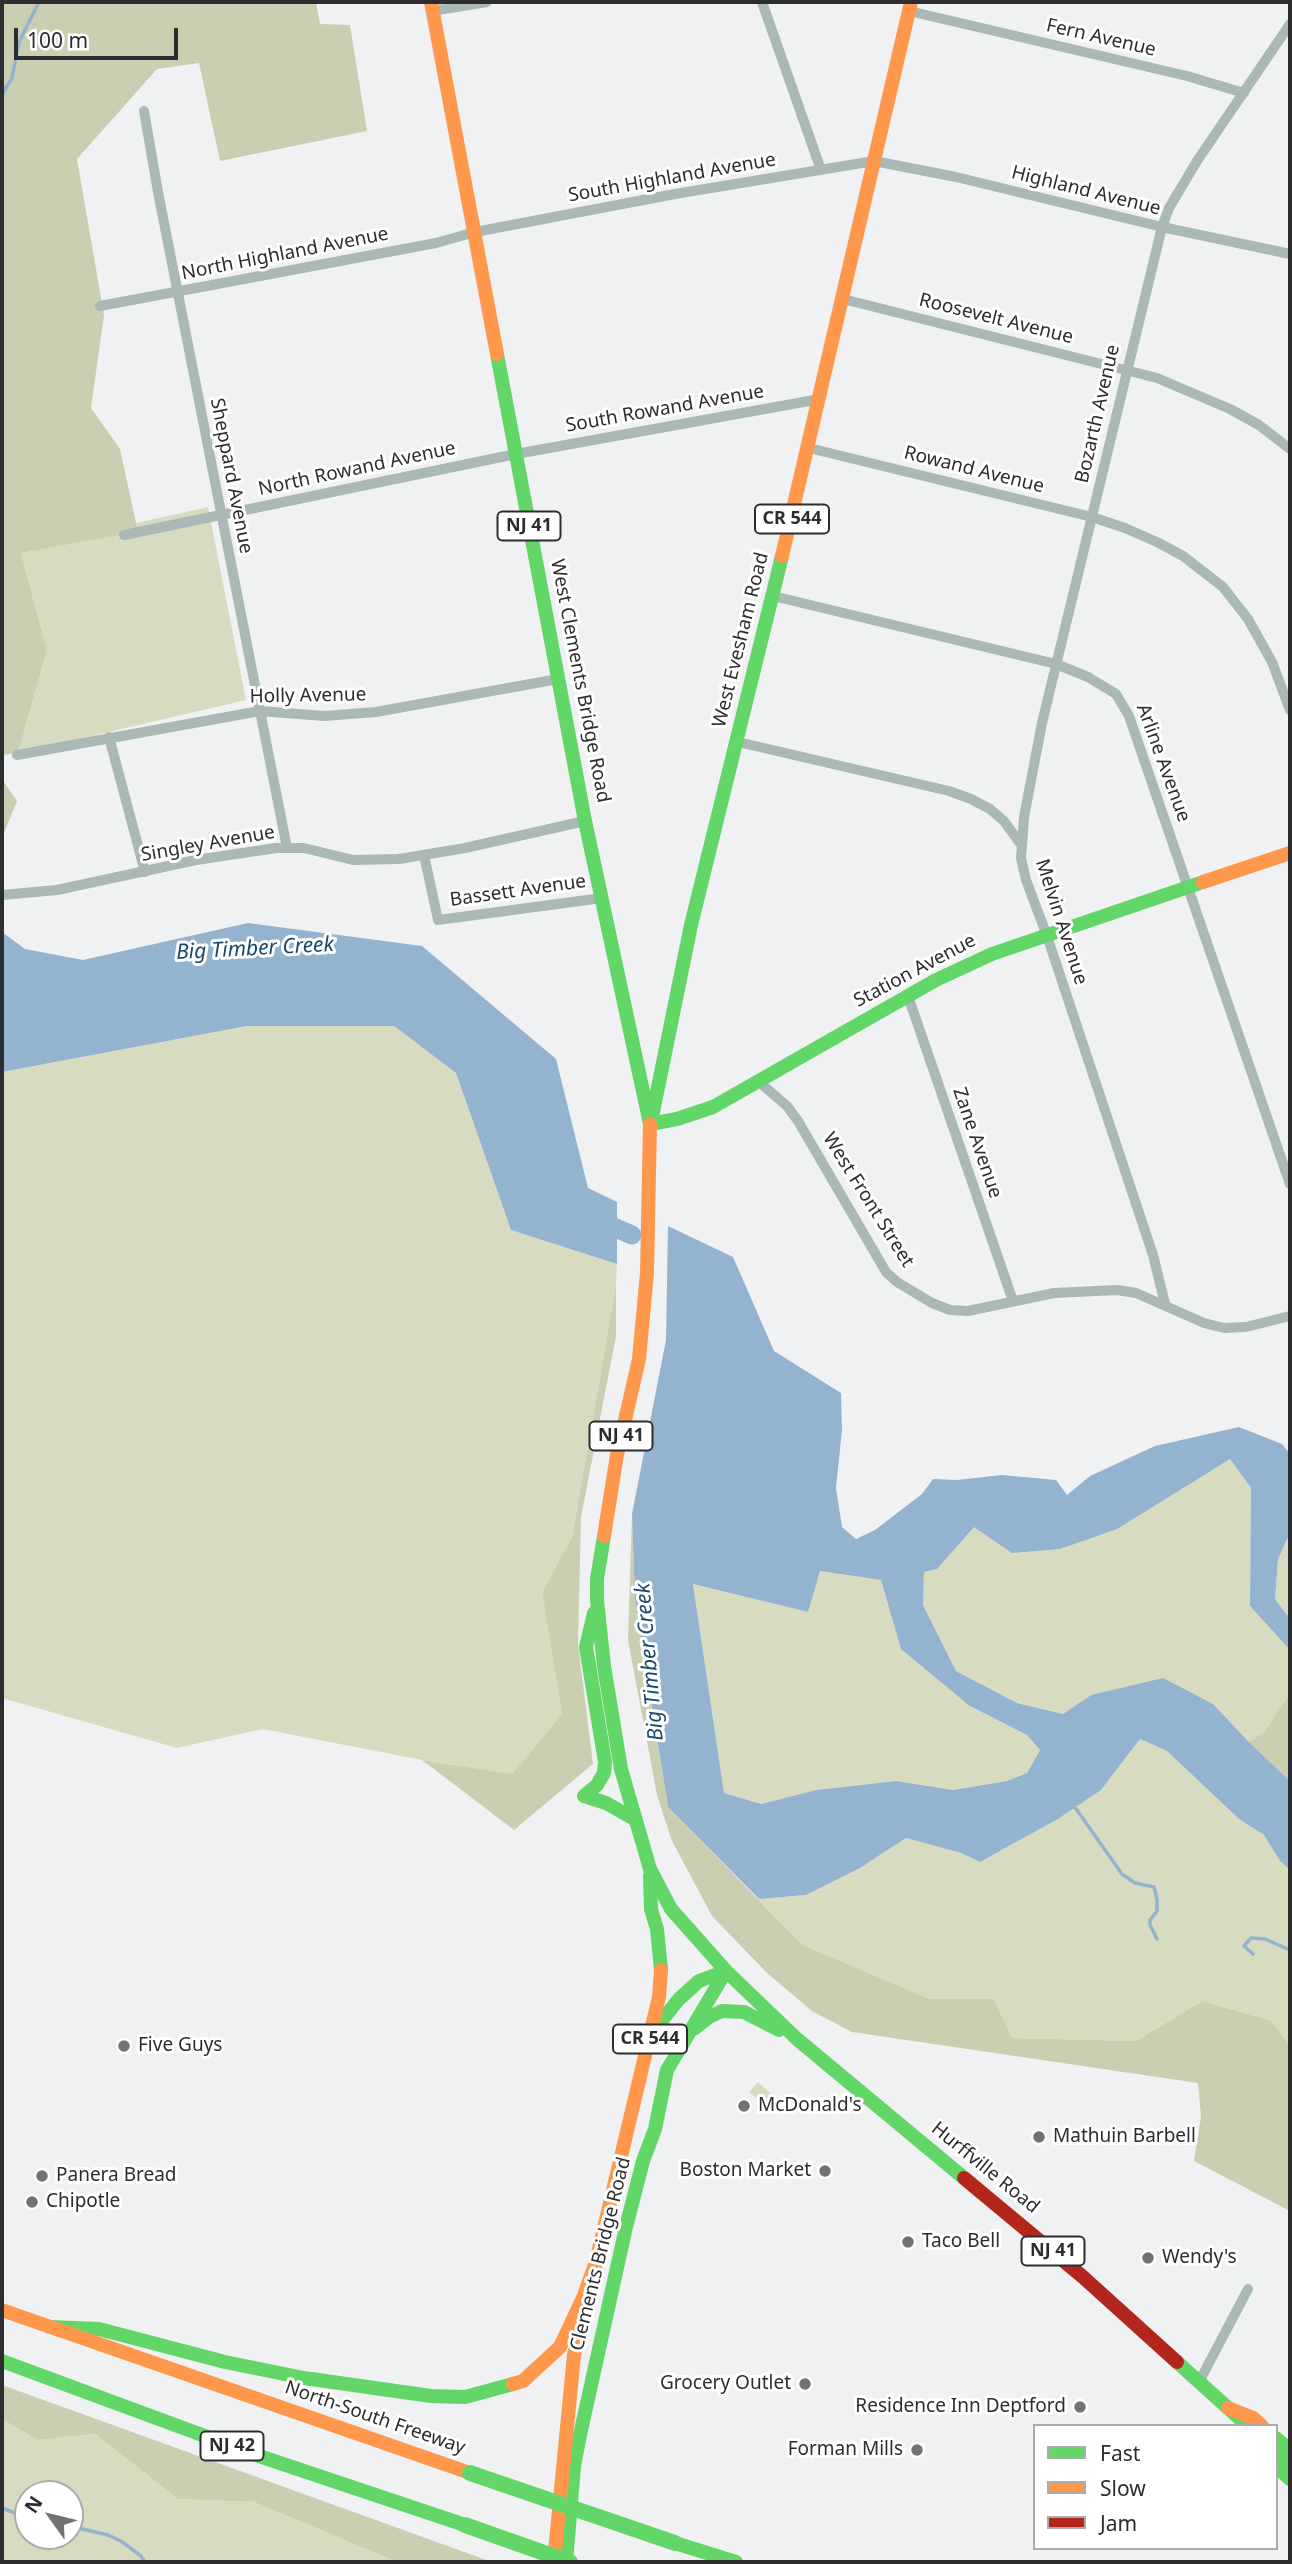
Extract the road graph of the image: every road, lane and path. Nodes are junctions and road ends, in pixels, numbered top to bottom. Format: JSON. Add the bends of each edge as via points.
{"nodes":[{"id":1,"x":487,"y":2,"type":"edge"},
{"id":2,"x":762,"y":2,"type":"edge"},
{"id":3,"x":431,"y":6,"type":"edge"},
{"id":4,"x":910,"y":6,"type":"edge"},
{"id":5,"x":1290,"y":24,"type":"edge"},
{"id":6,"x":1244,"y":93,"type":"junction"},
{"id":7,"x":144,"y":111,"type":"dead end"},
{"id":8,"x":874,"y":161,"type":"junction"},
{"id":9,"x":821,"y":170,"type":"junction"},
{"id":10,"x":1162,"y":228,"type":"junction"},
{"id":11,"x":475,"y":232,"type":"junction"},
{"id":12,"x":1290,"y":254,"type":"edge"},
{"id":13,"x":177,"y":291,"type":"junction"},
{"id":14,"x":843,"y":299,"type":"junction"},
{"id":15,"x":100,"y":306,"type":"dead end"},
{"id":16,"x":1126,"y":370,"type":"junction"},
{"id":17,"x":820,"y":399,"type":"junction"},
{"id":18,"x":809,"y":448,"type":"junction"},
{"id":19,"x":1290,"y":449,"type":"edge"},
{"id":20,"x":516,"y":454,"type":"junction"},
{"id":21,"x":221,"y":515,"type":"junction"},
{"id":22,"x":1092,"y":517,"type":"junction"},
{"id":23,"x":124,"y":535,"type":"dead end"},
{"id":24,"x":774,"y":596,"type":"junction"},
{"id":25,"x":1056,"y":664,"type":"junction"},
{"id":26,"x":558,"y":679,"type":"junction"},
{"id":27,"x":1290,"y":710,"type":"edge"},
{"id":28,"x":260,"y":711,"type":"junction"},
{"id":29,"x":109,"y":737,"type":"junction"},
{"id":30,"x":738,"y":742,"type":"junction"},
{"id":31,"x":17,"y":755,"type":"dead end"},
{"id":32,"x":585,"y":821,"type":"junction"},
{"id":33,"x":1022,"y":846,"type":"junction"},
{"id":34,"x":287,"y":848,"type":"junction"},
{"id":35,"x":1290,"y":853,"type":"edge"},
{"id":36,"x":424,"y":855,"type":"junction"},
{"id":37,"x":145,"y":872,"type":"junction"},
{"id":38,"x":1189,"y":887,"type":"junction"},
{"id":39,"x":2,"y":895,"type":"edge"},
{"id":40,"x":602,"y":898,"type":"junction"},
{"id":41,"x":1047,"y":936,"type":"junction"},
{"id":42,"x":908,"y":996,"type":"junction"},
{"id":43,"x":668,"y":1036,"type":"junction"},
{"id":44,"x":634,"y":1049,"type":"junction"},
{"id":45,"x":758,"y":1082,"type":"junction"},
{"id":46,"x":650,"y":1124,"type":"junction"},
{"id":47,"x":1290,"y":1184,"type":"edge"},
{"id":48,"x":647,"y":1202,"type":"joint"},
{"id":49,"x":1013,"y":1301,"type":"junction"},
{"id":50,"x":1165,"y":1304,"type":"junction"},
{"id":51,"x":1290,"y":1316,"type":"edge"},
{"id":52,"x":597,"y":1600,"type":"junction"},
{"id":53,"x":636,"y":1820,"type":"junction"},
{"id":54,"x":650,"y":1869,"type":"junction"},
{"id":55,"x":726,"y":1971,"type":"junction"},
{"id":56,"x":687,"y":2034,"type":"junction"},
{"id":57,"x":797,"y":2039,"type":"junction"},
{"id":58,"x":647,"y":2052,"type":"junction"},
{"id":59,"x":597,"y":2259,"type":"junction"},
{"id":60,"x":1248,"y":2289,"type":"dead end"},
{"id":61,"x":2,"y":2310,"type":"edge"},
{"id":62,"x":50,"y":2327,"type":"junction"},
{"id":63,"x":2,"y":2361,"type":"edge"},
{"id":64,"x":1199,"y":2382,"type":"junction"},
{"id":65,"x":1228,"y":2408,"type":"junction"},
{"id":66,"x":1235,"y":2424,"type":"edge"},
{"id":67,"x":1246,"y":2424,"type":"edge"},
{"id":68,"x":1260,"y":2424,"type":"edge"},
{"id":69,"x":554,"y":2562,"type":"edge"},
{"id":70,"x":568,"y":2562,"type":"edge"},
{"id":71,"x":736,"y":2562,"type":"edge"}],
"edges":[{"from":1,"to":3,"type":"street"},
{"from":2,"to":9,"type":"street"},
{"from":3,"to":11,"type":"main road","name":"West Clements Bridge Road","number":"NJ 41"},
{"from":4,"to":6,"type":"street","name":"Fern Avenue"},
{"from":4,"to":8,"type":"main road","name":"West Evesham Road","number":"CR 544"},
{"from":5,"to":6,"type":"street","name":"Bozarth Avenue"},
{"from":6,"to":10,"type":"street","name":"Bozarth Avenue","via":[[1169,208]]},
{"from":7,"to":13,"type":"street","name":"Sheppard Avenue"},
{"from":8,"to":9,"type":"street","name":"South Highland Avenue"},
{"from":8,"to":10,"type":"street","name":"Highland Avenue"},
{"from":8,"to":14,"type":"main road","name":"West Evesham Road","number":"CR 544"},
{"from":9,"to":11,"type":"street","name":"South Highland Avenue"},
{"from":10,"to":12,"type":"street","name":"Highland Avenue"},
{"from":10,"to":16,"type":"street","name":"Bozarth Avenue"},
{"from":11,"to":13,"type":"street","name":"North Highland Avenue"},
{"from":11,"to":20,"type":"main road","name":"West Clements Bridge Road","number":"NJ 41"},
{"from":13,"to":15,"type":"street","name":"North Highland Avenue"},
{"from":13,"to":21,"type":"street","name":"Sheppard Avenue"},
{"from":14,"to":16,"type":"street","name":"Roosevelt Avenue"},
{"from":14,"to":17,"type":"main road","name":"West Evesham Road","number":"CR 544"},
{"from":16,"to":19,"type":"street","name":"Roosevelt Avenue","via":[[1230,409]]},
{"from":16,"to":22,"type":"street","name":"Bozarth Avenue"},
{"from":17,"to":18,"type":"main road","name":"West Evesham Road","number":"CR 544"},
{"from":17,"to":20,"type":"street","name":"South Rowand Avenue"},
{"from":18,"to":22,"type":"street","name":"Rowand Avenue"},
{"from":18,"to":24,"type":"main road","name":"West Evesham Road","number":"CR 544"},
{"from":20,"to":21,"type":"street","name":"North Rowand Avenue"},
{"from":20,"to":26,"type":"main road","name":"West Clements Bridge Road","number":"NJ 41"},
{"from":21,"to":23,"type":"street","name":"North Rowand Avenue"},
{"from":21,"to":28,"type":"street","name":"Sheppard Avenue"},
{"from":22,"to":25,"type":"street","name":"Bozarth Avenue"},
{"from":22,"to":27,"type":"street","name":"Rowand Avenue","via":[[1160,542],[1223,587],[1260,638]]},
{"from":24,"to":25,"type":"street","name":"Arline Avenue"},
{"from":24,"to":30,"type":"main road","name":"West Evesham Road","number":"CR 544"},
{"from":25,"to":33,"type":"street","name":"Bozarth Avenue"},
{"from":25,"to":38,"type":"street","name":"Arline Avenue","via":[[1088,677],[1123,703]]},
{"from":26,"to":28,"type":"street","name":"Holly Avenue","via":[[376,712],[324,716]]},
{"from":26,"to":32,"type":"main road","name":"West Clements Bridge Road","number":"NJ 41"},
{"from":28,"to":29,"type":"street","name":"Holly Avenue"},
{"from":28,"to":34,"type":"street","name":"Sheppard Avenue"},
{"from":29,"to":31,"type":"street","name":"Holly Avenue"},
{"from":29,"to":37,"type":"street"},
{"from":30,"to":33,"type":"street","name":"Melvin Avenue","via":[[971,799],[1004,821]]},
{"from":30,"to":43,"type":"main road","name":"West Evesham Road","number":"CR 544"},
{"from":32,"to":36,"type":"street","name":"Singley Avenue"},
{"from":32,"to":40,"type":"main road","name":"West Clements Bridge Road","number":"NJ 41"},
{"from":33,"to":41,"type":"street","name":"Melvin Avenue","via":[[1026,880]]},
{"from":34,"to":36,"type":"street","name":"Singley Avenue","via":[[353,860]]},
{"from":34,"to":37,"type":"street","name":"Singley Avenue"},
{"from":35,"to":38,"type":"main road","name":"Station Avenue"},
{"from":36,"to":40,"type":"street","name":"Bassett Avenue","via":[[439,920]]},
{"from":37,"to":39,"type":"street","name":"Singley Avenue","via":[[57,890]]},
{"from":38,"to":41,"type":"main road","name":"Station Avenue"},
{"from":38,"to":47,"type":"street","name":"Arline Avenue"},
{"from":40,"to":44,"type":"main road","name":"West Clements Bridge Road","number":"NJ 41"},
{"from":41,"to":42,"type":"main road","name":"Station Avenue","via":[[992,954]]},
{"from":41,"to":50,"type":"street","name":"Melvin Avenue","via":[[1153,1255]]},
{"from":42,"to":45,"type":"main road","name":"Station Avenue"},
{"from":42,"to":49,"type":"street","name":"Zane Avenue"},
{"from":43,"to":44,"type":"main road","via":[[652,1055],[640,1055]]},
{"from":43,"to":46,"type":"main road","name":"West Evesham Road","number":"CR 544"},
{"from":44,"to":46,"type":"main road","name":"West Clements Bridge Road","number":"NJ 41"},
{"from":45,"to":46,"type":"main road","name":"Station Avenue","via":[[713,1107]]},
{"from":45,"to":49,"type":"street","name":"West Front Street","via":[[798,1121],[886,1272],[897,1282],[950,1310],[991,1308]]},
{"from":46,"to":48,"type":"main road","name":"West Clements Bridge Road","number":"NJ 41"},
{"from":48,"to":52,"type":"main road","name":"Clements Bridge Road","number":"NJ 41","via":[[639,1359],[617,1455]]},
{"from":49,"to":50,"type":"street","name":"West Front Street","via":[[1054,1293],[1117,1290]]},
{"from":50,"to":51,"type":"street","name":"West Front Street","via":[[1224,1328]]},
{"from":52,"to":53,"type":"main road","name":"Clements Bridge Road","number":"NJ 41","via":[[621,1769]]},
{"from":52,"to":53,"type":"main road","via":[[586,1647],[605,1762],[597,1785],[584,1796]]},
{"from":53,"to":54,"type":"main road","name":"Clements Bridge Road","number":"NJ 41"},
{"from":54,"to":55,"type":"main road","name":"Clements Bridge Road","number":"NJ 41","via":[[671,1909]]},
{"from":54,"to":58,"type":"main road","name":"Clements Bridge Road","number":"CR 544","via":[[651,1909],[661,1962]]},
{"from":55,"to":56,"type":"main road","name":"Clements Bridge Road","number":"CR 544"},
{"from":55,"to":57,"type":"main road","name":"Hurffville Road","number":"NJ 41"},
{"from":55,"to":58,"type":"main road","name":"Clements Bridge Road","via":[[699,1981],[679,1999]]},
{"from":56,"to":57,"type":"main road","via":[[722,2011],[744,2012]]},
{"from":56,"to":70,"type":"main road","name":"Clements Bridge Road","number":"CR 544","via":[[667,2070],[622,2246],[574,2466]]},
{"from":57,"to":64,"type":"main road","name":"Hurffville Road","number":"NJ 41","via":[[1045,2244]]},
{"from":58,"to":59,"type":"main road","name":"Clements Bridge Road","number":"CR 544"},
{"from":59,"to":62,"type":"main road","via":[[560,2347],[523,2381],[465,2398],[303,2378],[99,2329]]},
{"from":59,"to":69,"type":"main road","name":"Clements Bridge Road","number":"CR 544","via":[[574,2355]]},
{"from":60,"to":64,"type":"street"},
{"from":61,"to":62,"type":"main road","name":"North-South Freeway","number":"NJ 42"},
{"from":62,"to":71,"type":"main road","name":"North-South Freeway","number":"NJ 42","bridge":true},
{"from":63,"to":70,"type":"main road","number":"NJ 42","bridge":true,"via":[[259,2456]]},
{"from":64,"to":65,"type":"main road","name":"Hurffville Road","number":"NJ 41"},
{"from":65,"to":66,"type":"main road"},
{"from":65,"to":67,"type":"main road","name":"Hurffville Road","number":"NJ 41"},
{"from":65,"to":68,"type":"main road"}]}
